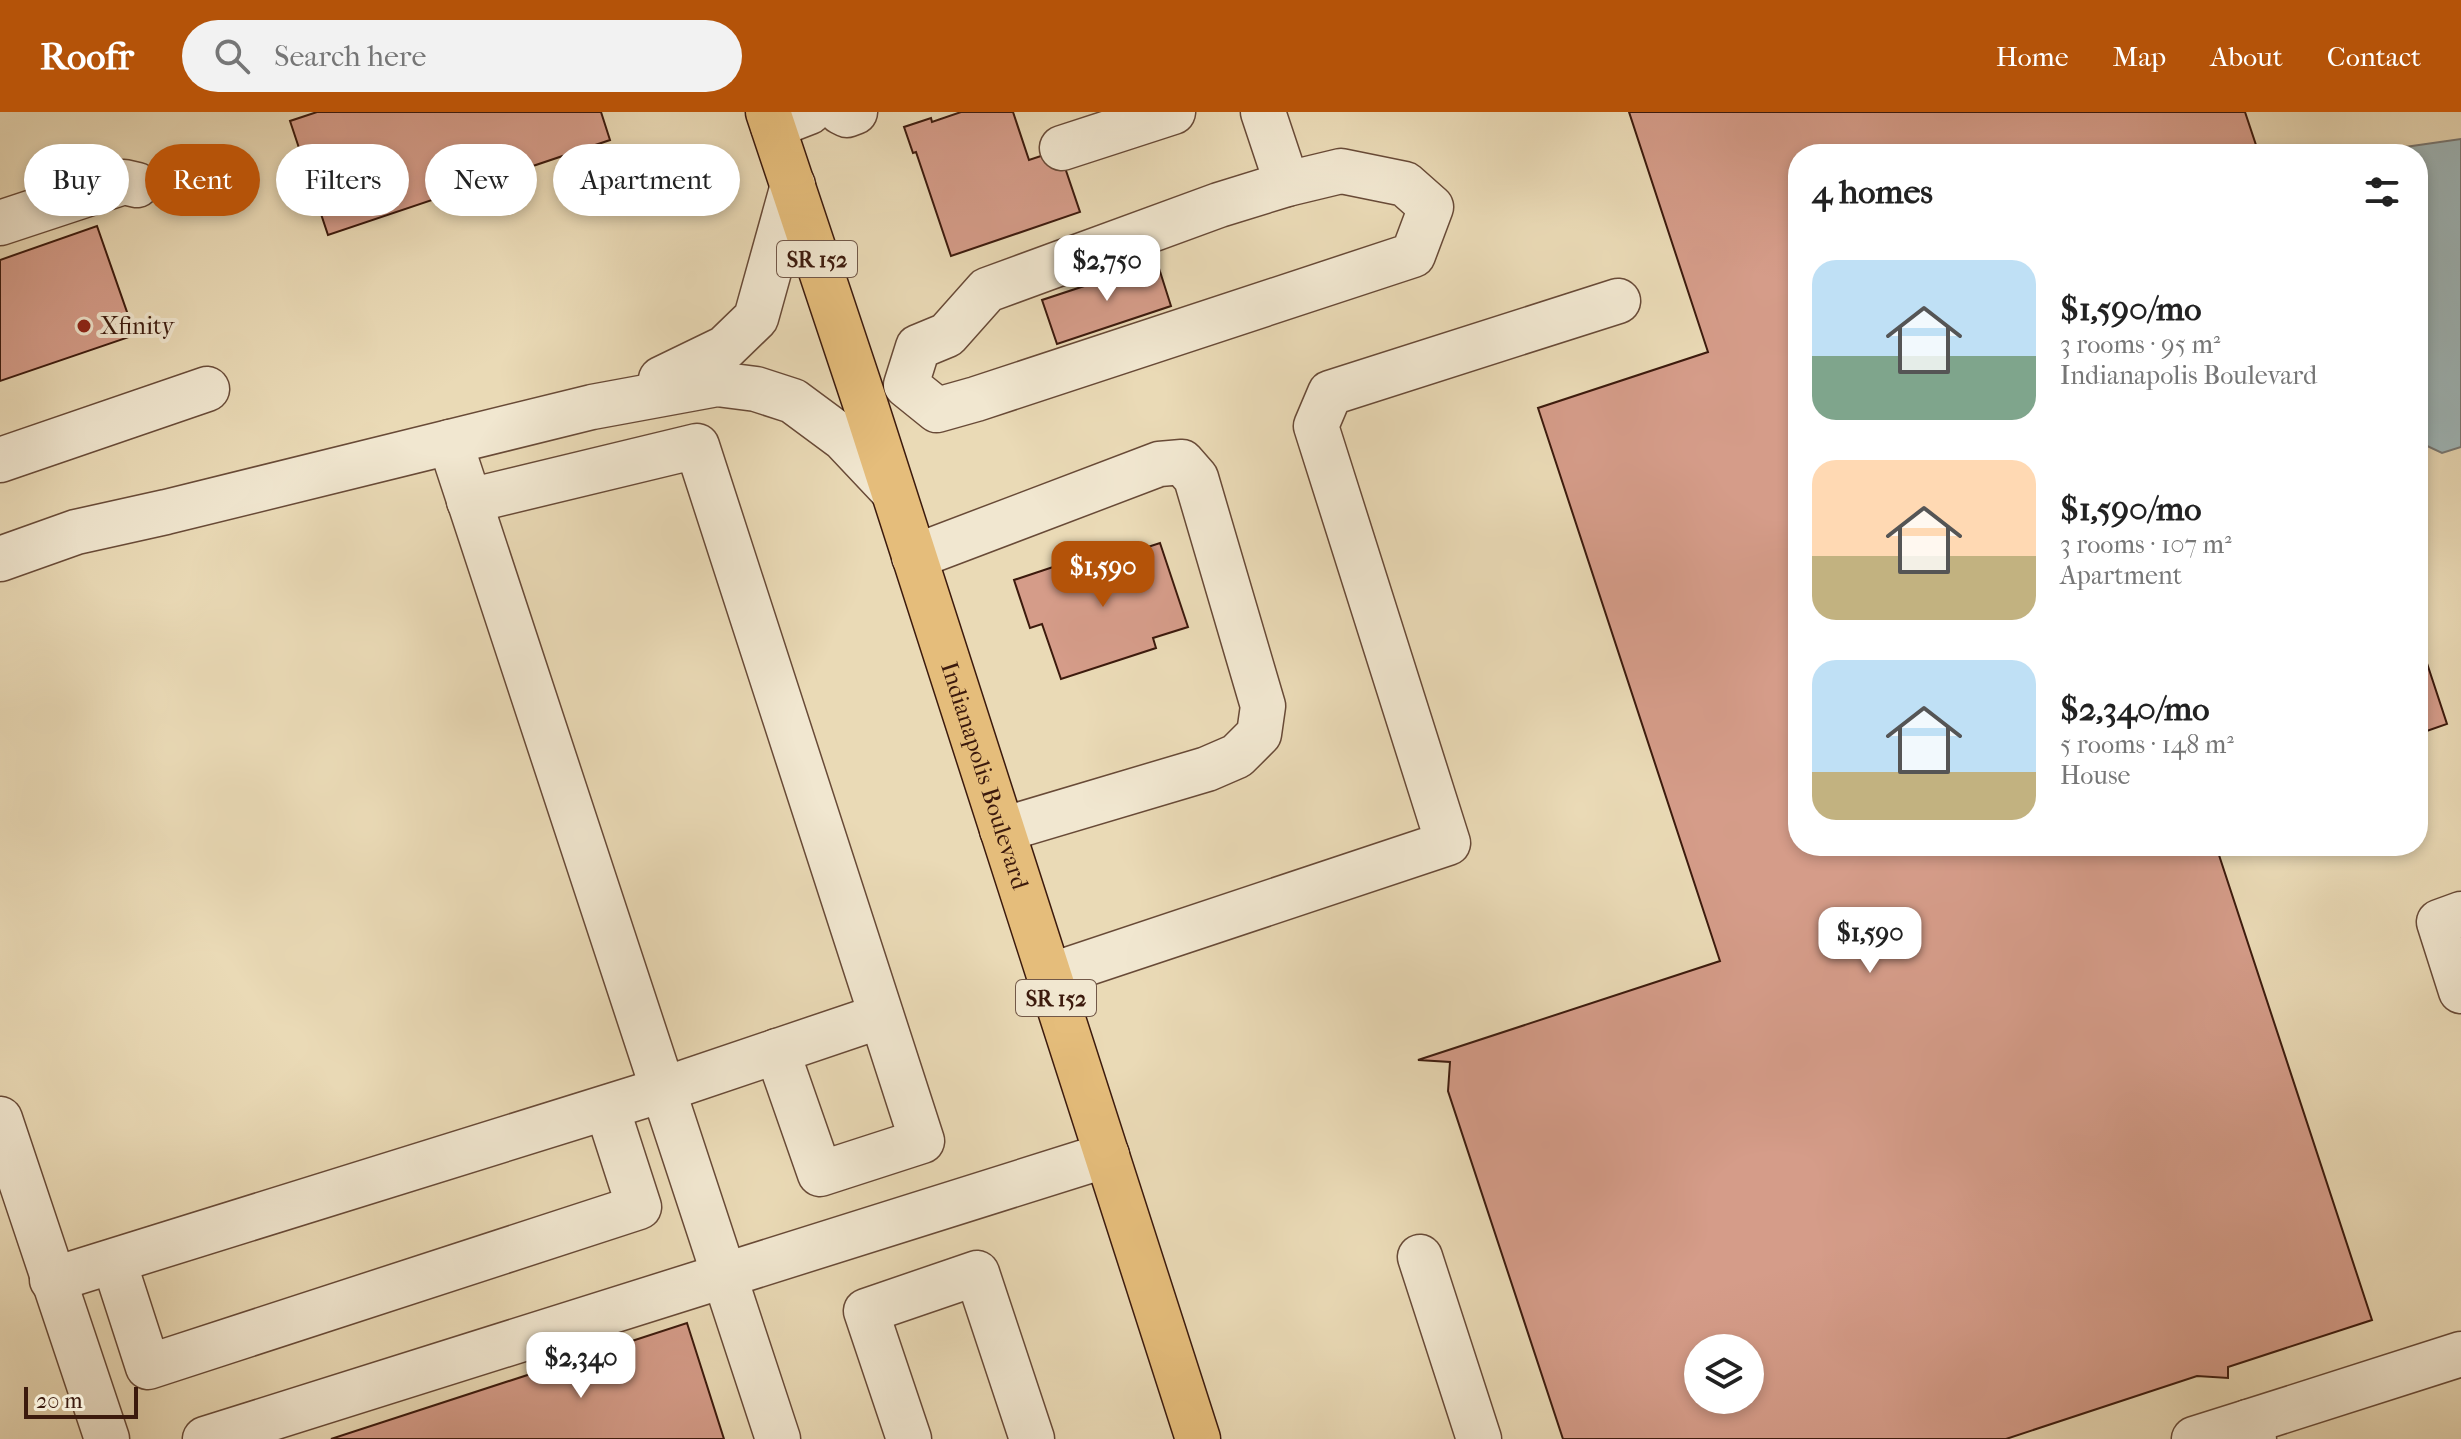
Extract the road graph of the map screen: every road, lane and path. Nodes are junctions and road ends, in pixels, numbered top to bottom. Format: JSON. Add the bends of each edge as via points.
{"nodes":[{"id":1,"x":841,"y":112,"type":"edge"},
{"id":2,"x":855,"y":112,"type":"edge"},
{"id":3,"x":1173,"y":112,"type":"edge"},
{"id":4,"x":1263,"y":112,"type":"edge"},
{"id":5,"x":783,"y":117,"type":"edge"},
{"id":6,"x":1062,"y":148,"type":"dead end"},
{"id":7,"x":1287,"y":184,"type":"junction"},
{"id":8,"x":137,"y":185,"type":"dead end"},
{"id":9,"x":793,"y":185,"type":"junction"},
{"id":10,"x":0,"y":223,"type":"edge"},
{"id":11,"x":1618,"y":301,"type":"dead end"},
{"id":12,"x":906,"y":385,"type":"junction"},
{"id":13,"x":207,"y":389,"type":"dead end"},
{"id":14,"x":864,"y":400,"type":"junction"},
{"id":15,"x":592,"y":407,"type":"junction"},
{"id":16,"x":450,"y":442,"type":"junction"},
{"id":17,"x":0,"y":460,"type":"edge"},
{"id":18,"x":892,"y":490,"type":"junction"},
{"id":19,"x":469,"y":501,"type":"junction"},
{"id":20,"x":914,"y":557,"type":"junction"},
{"id":21,"x":0,"y":559,"type":"edge"},
{"id":22,"x":1002,"y":830,"type":"junction"},
{"id":23,"x":2461,"y":914,"type":"edge"},
{"id":24,"x":1049,"y":976,"type":"junction"},
{"id":25,"x":2461,"y":991,"type":"edge"},
{"id":26,"x":881,"y":1016,"type":"junction"},
{"id":27,"x":777,"y":1051,"type":"junction"},
{"id":28,"x":662,"y":1090,"type":"junction"},
{"id":29,"x":607,"y":1108,"type":"junction"},
{"id":30,"x":0,"y":1119,"type":"edge"},
{"id":31,"x":1107,"y":1155,"type":"junction"},
{"id":32,"x":1420,"y":1257,"type":"dead end"},
{"id":33,"x":114,"y":1262,"type":"junction"},
{"id":34,"x":723,"y":1276,"type":"junction"},
{"id":35,"x":52,"y":1280,"type":"junction"},
{"id":36,"x":2461,"y":1354,"type":"edge"},
{"id":37,"x":2251,"y":1430,"type":"edge"},
{"id":38,"x":107,"y":1439,"type":"edge"},
{"id":39,"x":205,"y":1439,"type":"edge"},
{"id":40,"x":778,"y":1439,"type":"edge"},
{"id":41,"x":909,"y":1439,"type":"edge"},
{"id":42,"x":1032,"y":1439,"type":"edge"},
{"id":43,"x":1198,"y":1439,"type":"edge"},
{"id":44,"x":1479,"y":1439,"type":"edge"},
{"id":45,"x":2194,"y":1439,"type":"edge"}],
"edges":[{"from":1,"to":2,"type":"lane"},
{"from":3,"to":6,"type":"lane"},
{"from":4,"to":7,"type":"lane"},
{"from":5,"to":9,"type":"main road","name":"Indianapolis Boulevard","number":"SR 152"},
{"from":7,"to":12,"type":"lane","via":[[987,290],[947,335],[918,347]]},
{"from":7,"to":12,"type":"lane","via":[[1341,171],[1405,184],[1431,207],[1413,255],[937,410]]},
{"from":8,"to":10,"type":"lane","via":[[124,182]]},
{"from":9,"to":14,"type":"main road","name":"Indianapolis Boulevard","number":"SR 152"},
{"from":9,"to":15,"type":"lane","via":[[756,318],[725,348]]},
{"from":11,"to":24,"type":"lane","via":[[1330,393],[1316,426],[1448,843]]},
{"from":12,"to":14,"type":"lane"},
{"from":13,"to":17,"type":"lane"},
{"from":14,"to":18,"type":"main road","name":"Indianapolis Boulevard","number":"SR 152"},
{"from":15,"to":16,"type":"lane"},
{"from":15,"to":18,"type":"lane","via":[[717,384],[756,389],[793,401],[843,438]]},
{"from":16,"to":19,"type":"lane"},
{"from":16,"to":21,"type":"lane","via":[[76,532]]},
{"from":18,"to":20,"type":"main road","name":"Indianapolis Boulevard","number":"SR 152"},
{"from":19,"to":26,"type":"lane","via":[[697,446]]},
{"from":19,"to":28,"type":"lane"},
{"from":20,"to":22,"type":"main road","name":"Indianapolis Boulevard","number":"SR 152"},
{"from":20,"to":22,"type":"lane","via":[[1159,464],[1182,462],[1196,478],[1263,706],[1259,734],[1237,756],[1207,769]]},
{"from":22,"to":24,"type":"main road","name":"Indianapolis Boulevard","number":"SR 152"},
{"from":23,"to":25,"type":"lane","via":[[2439,922]]},
{"from":24,"to":31,"type":"main road","name":"Indianapolis Boulevard","number":"SR 152"},
{"from":26,"to":27,"type":"lane"},
{"from":26,"to":27,"type":"lane","via":[[922,1141],[820,1174]]},
{"from":27,"to":28,"type":"lane"},
{"from":28,"to":29,"type":"lane"},
{"from":28,"to":34,"type":"lane"},
{"from":29,"to":33,"type":"lane"},
{"from":29,"to":33,"type":"lane","via":[[639,1207],[148,1367]]},
{"from":30,"to":35,"type":"lane"},
{"from":31,"to":34,"type":"lane"},
{"from":31,"to":43,"type":"main road","name":"Indianapolis Boulevard","number":"SR 152"},
{"from":32,"to":44,"type":"lane"},
{"from":33,"to":35,"type":"lane"},
{"from":34,"to":39,"type":"lane"},
{"from":34,"to":40,"type":"lane"},
{"from":35,"to":38,"type":"lane"},
{"from":36,"to":37,"type":"lane"},
{"from":37,"to":45,"type":"lane"},
{"from":41,"to":42,"type":"lane","via":[[866,1311],[977,1273]]}]}
